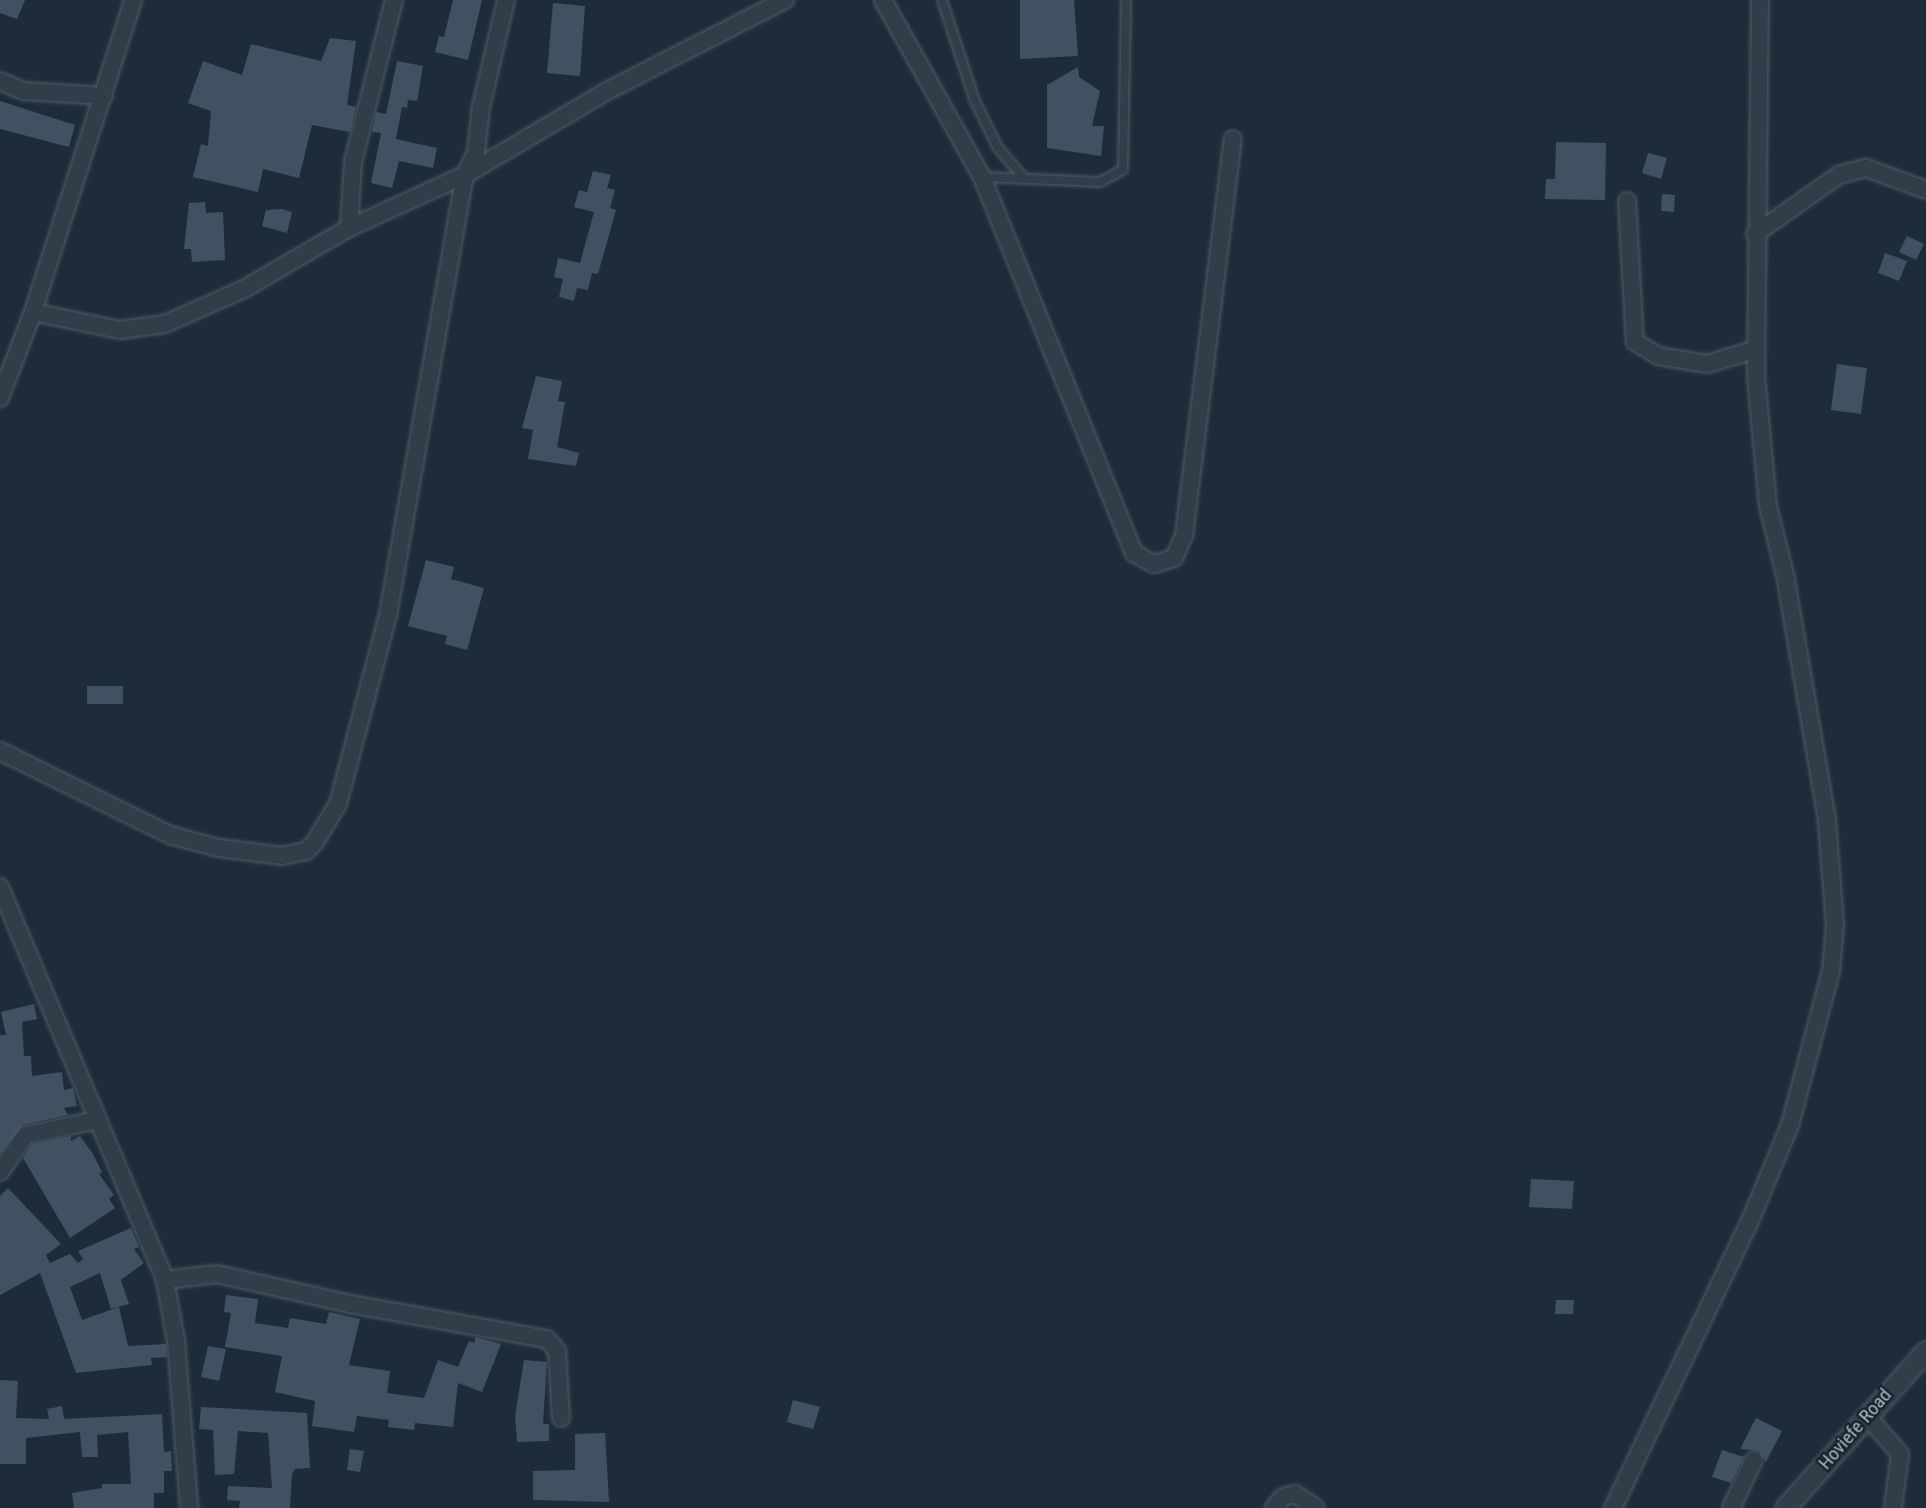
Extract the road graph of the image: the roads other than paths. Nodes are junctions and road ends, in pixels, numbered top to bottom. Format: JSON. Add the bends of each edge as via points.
{"nodes":[{"id":1,"x":133,"y":0,"type":"edge"},
{"id":2,"x":394,"y":0,"type":"edge"},
{"id":3,"x":506,"y":0,"type":"edge"},
{"id":4,"x":785,"y":0,"type":"edge"},
{"id":5,"x":883,"y":0,"type":"edge"},
{"id":6,"x":942,"y":0,"type":"edge"},
{"id":7,"x":1126,"y":0,"type":"edge"},
{"id":8,"x":1760,"y":0,"type":"edge"},
{"id":9,"x":0,"y":80,"type":"edge"},
{"id":10,"x":104,"y":96,"type":"junction"},
{"id":11,"x":1233,"y":139,"type":"dead end"},
{"id":12,"x":465,"y":175,"type":"junction"},
{"id":13,"x":982,"y":177,"type":"junction"},
{"id":14,"x":1025,"y":179,"type":"junction"},
{"id":15,"x":1926,"y":190,"type":"edge"},
{"id":16,"x":1627,"y":201,"type":"dead end"},
{"id":17,"x":349,"y":228,"type":"junction"},
{"id":18,"x":1755,"y":234,"type":"junction"},
{"id":19,"x":33,"y":312,"type":"junction"},
{"id":20,"x":1754,"y":350,"type":"junction"},
{"id":21,"x":0,"y":398,"type":"edge"},
{"id":22,"x":0,"y":751,"type":"edge"},
{"id":23,"x":0,"y":887,"type":"edge"},
{"id":24,"x":97,"y":1120,"type":"junction"},
{"id":25,"x":0,"y":1172,"type":"edge"},
{"id":26,"x":165,"y":1280,"type":"junction"},
{"id":27,"x":1926,"y":1351,"type":"edge"},
{"id":28,"x":1866,"y":1415,"type":"junction"},
{"id":29,"x":561,"y":1419,"type":"dead end"},
{"id":30,"x":1754,"y":1460,"type":"dead end"},
{"id":31,"x":189,"y":1508,"type":"edge"},
{"id":32,"x":1274,"y":1508,"type":"edge"},
{"id":33,"x":1316,"y":1508,"type":"edge"},
{"id":34,"x":1613,"y":1508,"type":"edge"},
{"id":35,"x":1731,"y":1508,"type":"edge"},
{"id":36,"x":1785,"y":1508,"type":"edge"},
{"id":37,"x":1894,"y":1508,"type":"edge"}],
"edges":[{"from":1,"to":10,"type":"street"},
{"from":2,"to":17,"type":"street","via":[[356,150]]},
{"from":3,"to":12,"type":"street","via":[[481,107],[476,152]]},
{"from":4,"to":12,"type":"street","via":[[609,90]]},
{"from":5,"to":13,"type":"street"},
{"from":6,"to":14,"type":"lane","via":[[975,101],[998,148]]},
{"from":7,"to":14,"type":"lane","via":[[1123,170],[1100,182]]},
{"from":8,"to":18,"type":"street"},
{"from":9,"to":10,"type":"street","via":[[23,91]]},
{"from":10,"to":19,"type":"street"},
{"from":11,"to":13,"type":"street","via":[[1184,536],[1174,558],[1154,564],[1134,553]]},
{"from":12,"to":17,"type":"street"},
{"from":12,"to":22,"type":"street","via":[[388,615],[338,804],[315,842],[306,851],[282,856],[229,850],[170,835]]},
{"from":13,"to":14,"type":"lane"},
{"from":15,"to":18,"type":"street","via":[[1866,168],[1853,171],[1839,175]]},
{"from":16,"to":20,"type":"street","via":[[1635,342],[1658,356],[1707,364]]},
{"from":17,"to":19,"type":"street","via":[[244,289],[165,324],[120,330]]},
{"from":18,"to":20,"type":"street"},
{"from":19,"to":21,"type":"street"},
{"from":20,"to":34,"type":"street","via":[[1768,506],[1795,628],[1827,820],[1835,925],[1831,971],[1790,1125],[1750,1221]]},
{"from":23,"to":24,"type":"street"},
{"from":24,"to":25,"type":"street","via":[[26,1135]]},
{"from":24,"to":26,"type":"street"},
{"from":26,"to":29,"type":"street","via":[[217,1274],[350,1304],[547,1339],[557,1351]]},
{"from":26,"to":31,"type":"street","via":[[176,1341]]},
{"from":27,"to":28,"type":"street","name":"Hoviefe Road"},
{"from":28,"to":36,"type":"street","name":"Hoviefe Road"},
{"from":28,"to":37,"type":"street","via":[[1900,1454]]},
{"from":30,"to":35,"type":"street"},
{"from":32,"to":33,"type":"street","via":[[1283,1497],[1295,1494]]}]}
